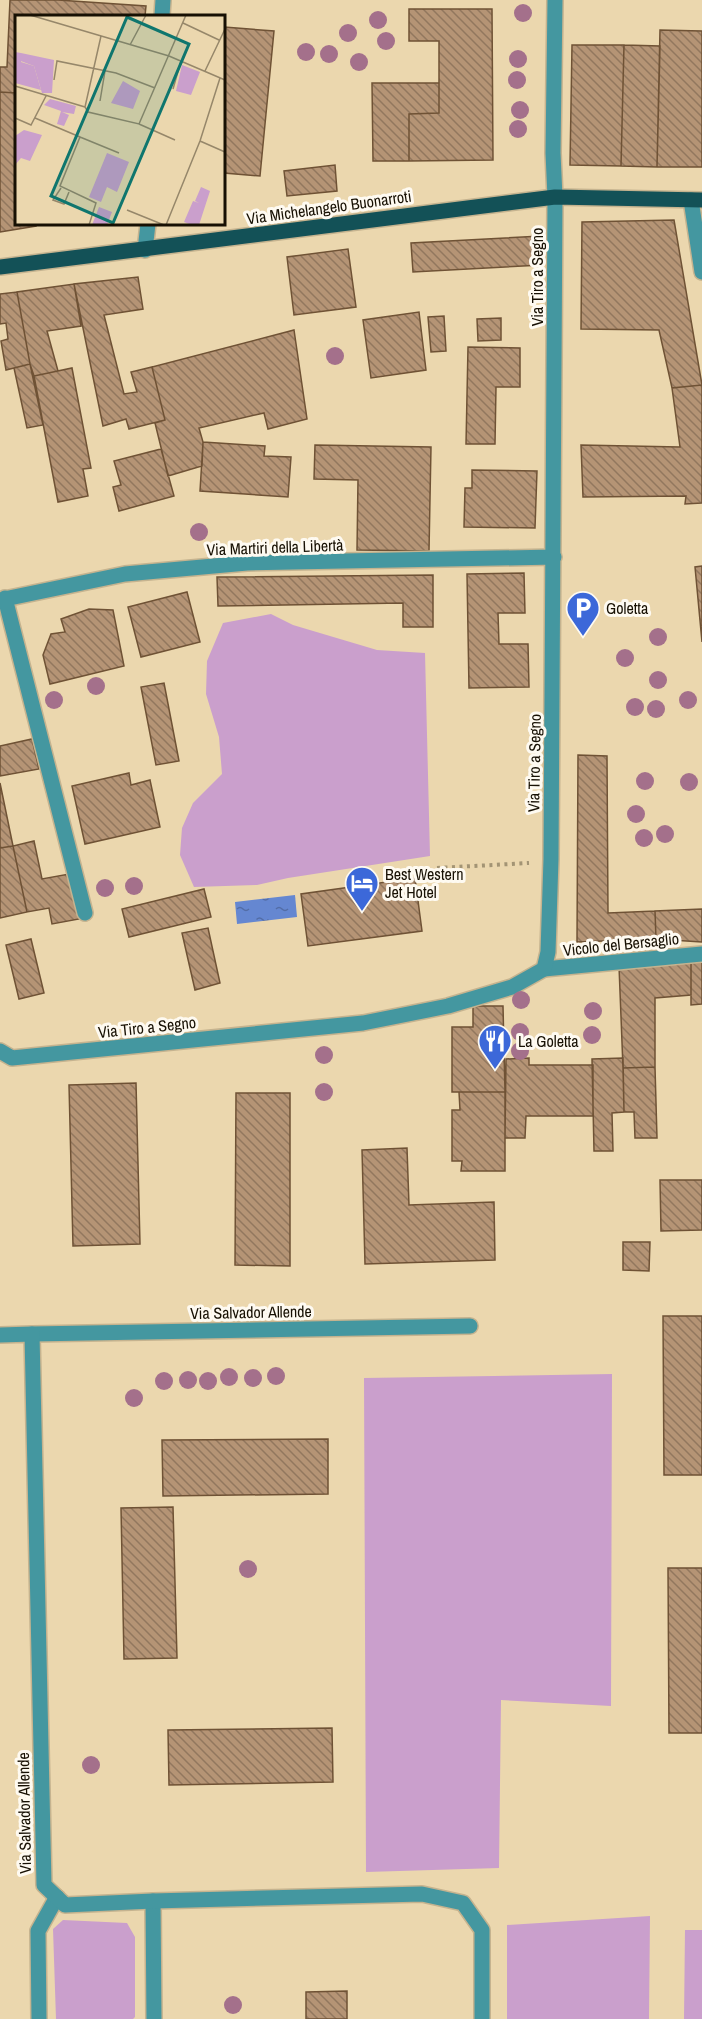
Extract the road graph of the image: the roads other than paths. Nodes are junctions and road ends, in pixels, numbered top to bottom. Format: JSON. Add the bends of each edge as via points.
{"nodes":[{"id":1,"x":163,"y":0,"type":"edge"},
{"id":2,"x":555,"y":0,"type":"edge"},
{"id":3,"x":162,"y":15,"type":"edge"},
{"id":4,"x":555,"y":197,"type":"junction"},
{"id":5,"x":696,"y":200,"type":"edge"},
{"id":6,"x":148,"y":225,"type":"edge"},
{"id":7,"x":145,"y":250,"type":"junction"},
{"id":8,"x":0,"y":267,"type":"edge"},
{"id":9,"x":702,"y":272,"type":"edge"},
{"id":10,"x":554,"y":557,"type":"junction"},
{"id":11,"x":3,"y":599,"type":"edge"},
{"id":12,"x":85,"y":913,"type":"dead end"},
{"id":13,"x":702,"y":954,"type":"edge"},
{"id":14,"x":544,"y":969,"type":"junction"},
{"id":15,"x":0,"y":1051,"type":"edge"},
{"id":16,"x":471,"y":1326,"type":"dead end"},
{"id":17,"x":0,"y":1335,"type":"edge"},
{"id":18,"x":32,"y":1335,"type":"junction"},
{"id":19,"x":57,"y":1898,"type":"junction"},
{"id":20,"x":153,"y":1901,"type":"junction"},
{"id":21,"x":39,"y":2019,"type":"edge"},
{"id":22,"x":154,"y":2019,"type":"edge"},
{"id":23,"x":482,"y":2019,"type":"edge"}],
"edges":[{"from":1,"to":3,"type":"street"},
{"from":2,"to":4,"type":"street","name":"Via Tiro a Segno"},
{"from":4,"to":5,"type":"main road","name":"Via Michelangelo Buonarroti"},
{"from":4,"to":7,"type":"main road","name":"Via Michelangelo Buonarroti"},
{"from":4,"to":10,"type":"street","name":"Via Tiro a Segno"},
{"from":5,"to":9,"type":"street"},
{"from":6,"to":7,"type":"street"},
{"from":7,"to":8,"type":"main road","name":"Via Michelangelo Buonarroti"},
{"from":10,"to":11,"type":"street","name":"Via Martiri della Libertà","via":[[247,563],[125,574]]},
{"from":10,"to":14,"type":"street","name":"Via Tiro a Segno","via":[[551,859]]},
{"from":11,"to":12,"type":"street"},
{"from":13,"to":14,"type":"street","name":"Vicolo del Bersaglio"},
{"from":14,"to":15,"type":"street","name":"Via Tiro a Segno","via":[[512,987],[448,1006],[363,1023],[12,1058]]},
{"from":16,"to":18,"type":"street","name":"Via Salvador Allende"},
{"from":17,"to":18,"type":"street","name":"Via Salvador Allende"},
{"from":18,"to":19,"type":"street","name":"Via Salvador Allende","via":[[44,1885]]},
{"from":19,"to":20,"type":"street","via":[[65,1905]]},
{"from":19,"to":21,"type":"street","via":[[38,1931]]},
{"from":20,"to":22,"type":"street"},
{"from":20,"to":23,"type":"street","via":[[422,1894],[463,1903],[482,1930]]}]}
